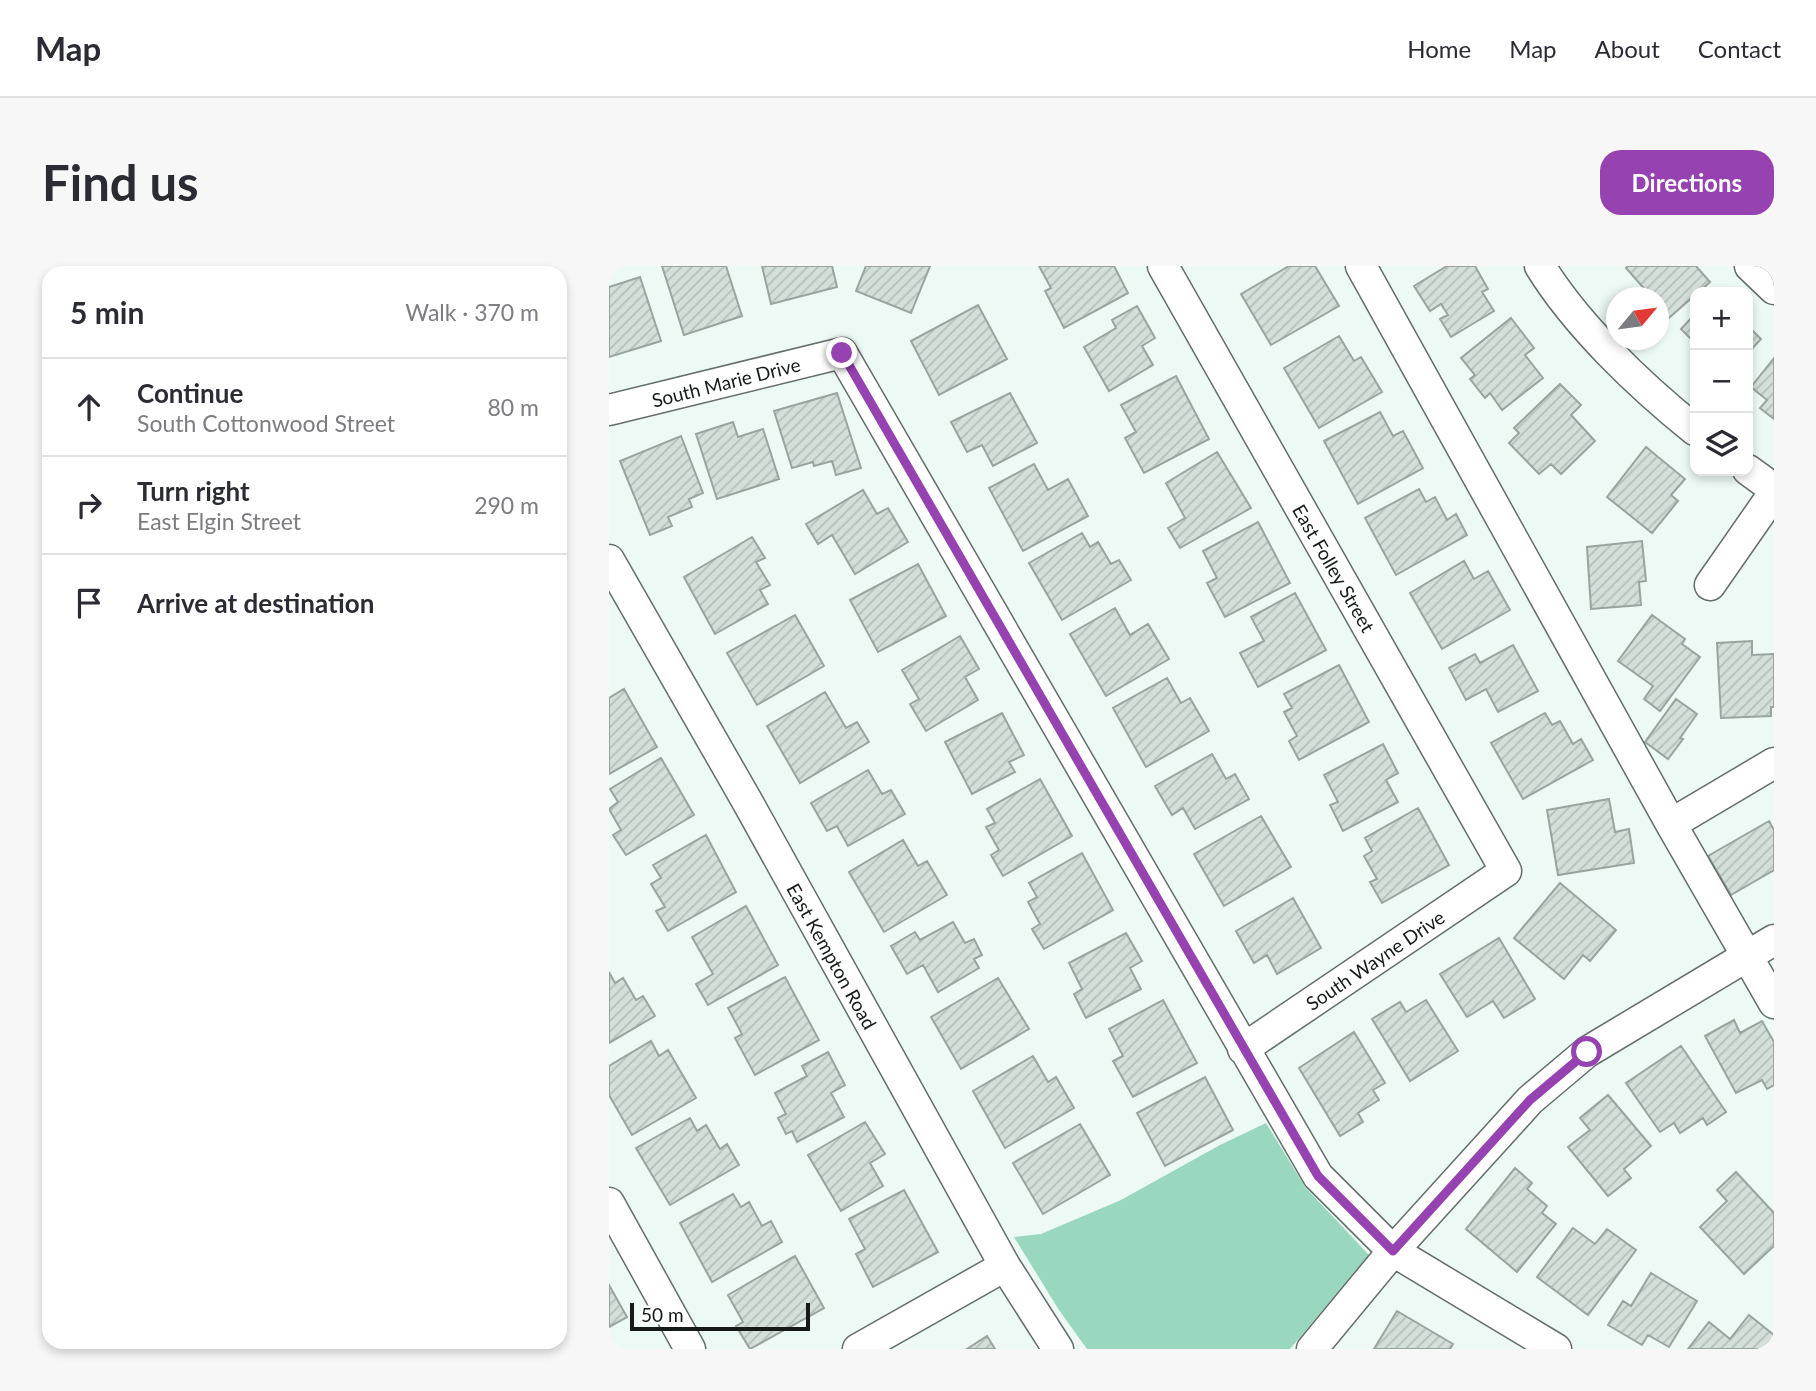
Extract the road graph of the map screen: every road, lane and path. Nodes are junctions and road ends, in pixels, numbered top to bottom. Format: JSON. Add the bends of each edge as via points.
{"nodes":[{"id":1,"x":1163,"y":266,"type":"edge"},
{"id":2,"x":1361,"y":266,"type":"edge"},
{"id":3,"x":1540,"y":266,"type":"edge"},
{"id":4,"x":1749,"y":266,"type":"edge"},
{"id":5,"x":1774,"y":289,"type":"edge"},
{"id":6,"x":609,"y":410,"type":"edge"},
{"id":7,"x":1690,"y":425,"type":"edge"},
{"id":8,"x":1753,"y":474,"type":"edge"},
{"id":9,"x":1774,"y":491,"type":"edge"},
{"id":10,"x":609,"y":560,"type":"edge"},
{"id":11,"x":1710,"y":585,"type":"dead end"},
{"id":12,"x":1774,"y":763,"type":"edge"},
{"id":13,"x":1671,"y":824,"type":"junction"},
{"id":14,"x":1506,"y":871,"type":"joint"},
{"id":15,"x":1774,"y":940,"type":"edge"},
{"id":16,"x":1747,"y":955,"type":"junction"},
{"id":17,"x":1774,"y":1003,"type":"edge"},
{"id":18,"x":1243,"y":1049,"type":"junction"},
{"id":19,"x":609,"y":1203,"type":"edge"},
{"id":20,"x":1393,"y":1251,"type":"junction"},
{"id":21,"x":1005,"y":1266,"type":"junction"},
{"id":22,"x":690,"y":1349,"type":"edge"},
{"id":23,"x":857,"y":1349,"type":"edge"},
{"id":24,"x":1058,"y":1349,"type":"edge"},
{"id":25,"x":1313,"y":1349,"type":"edge"},
{"id":26,"x":1556,"y":1349,"type":"edge"}],
"edges":[{"from":1,"to":14,"type":"street","name":"East Folley Street"},
{"from":2,"to":13,"type":"street"},
{"from":3,"to":7,"type":"street","via":[[1598,339]]},
{"from":4,"to":5,"type":"street"},
{"from":6,"to":18,"type":"street","name":"South Marie Drive","via":[[842,353]]},
{"from":8,"to":9,"type":"street"},
{"from":9,"to":11,"type":"street"},
{"from":10,"to":21,"type":"street","name":"East Kempton Road"},
{"from":12,"to":13,"type":"street"},
{"from":13,"to":16,"type":"street"},
{"from":14,"to":18,"type":"street","name":"South Wayne Drive"},
{"from":15,"to":16,"type":"street"},
{"from":16,"to":17,"type":"street"},
{"from":16,"to":20,"type":"street","via":[[1587,1052],[1530,1100]]},
{"from":18,"to":20,"type":"street","via":[[1318,1176]]},
{"from":19,"to":22,"type":"street"},
{"from":20,"to":25,"type":"street"},
{"from":20,"to":26,"type":"street"},
{"from":21,"to":23,"type":"street"},
{"from":21,"to":24,"type":"street","name":"East Kempton Road"}]}
